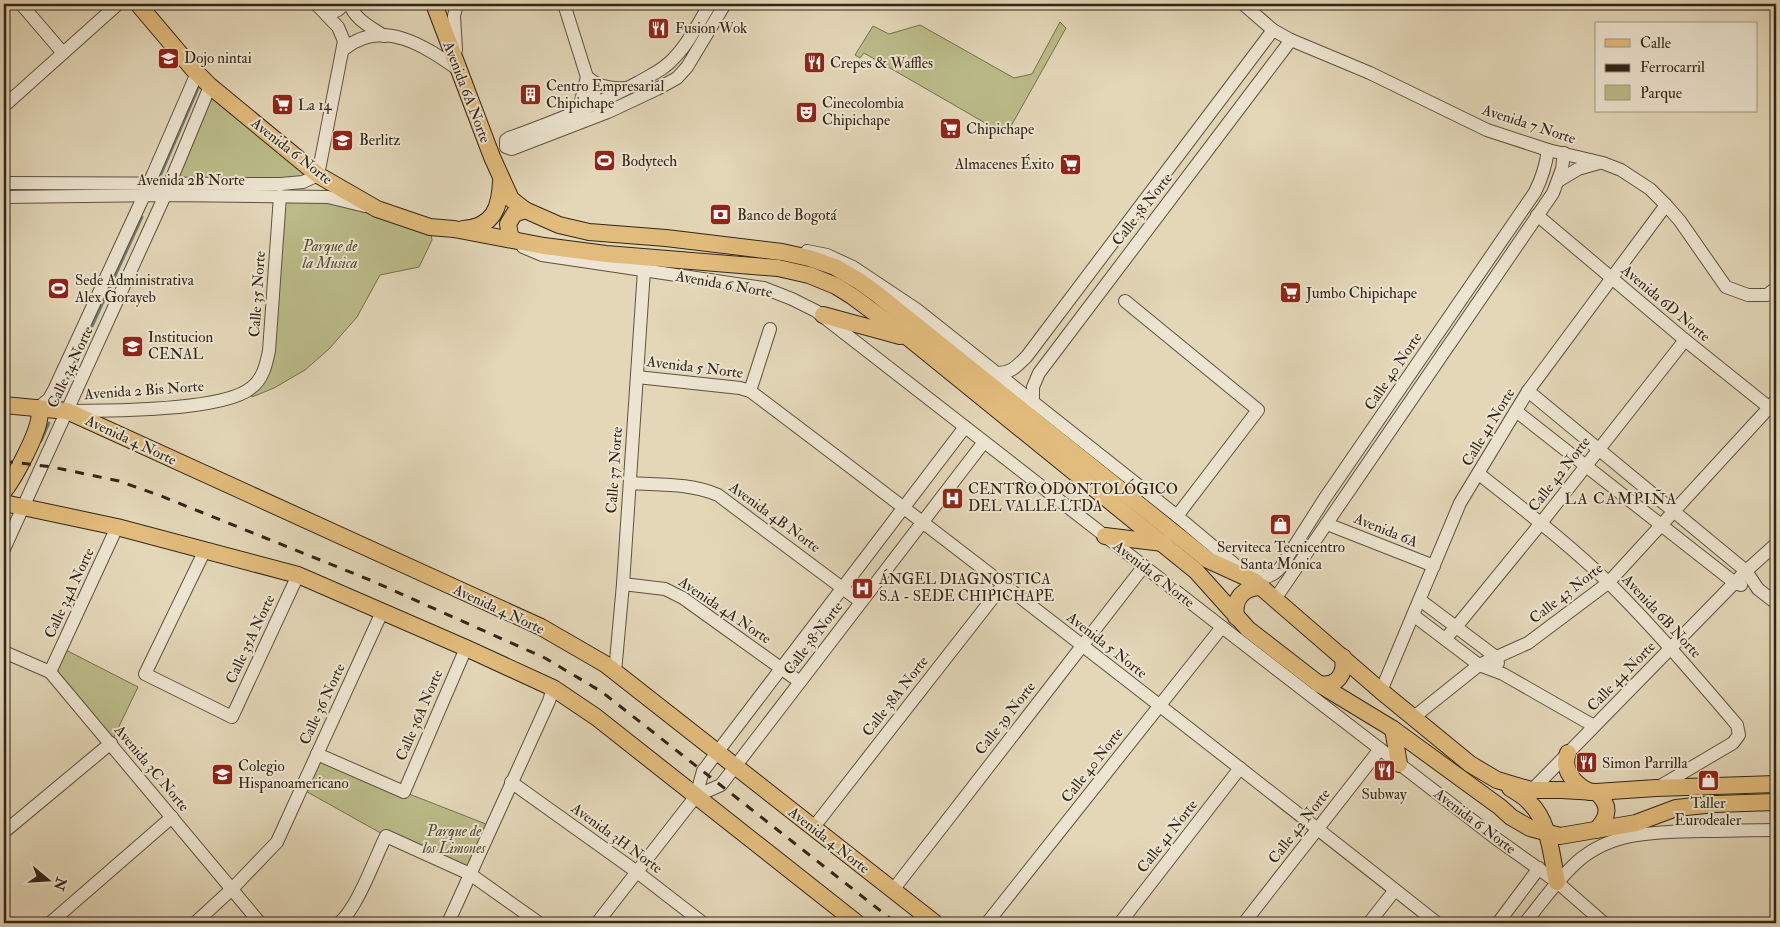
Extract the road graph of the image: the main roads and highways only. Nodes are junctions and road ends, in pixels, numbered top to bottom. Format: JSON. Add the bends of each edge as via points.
{"nodes":[{"id":1,"x":138,"y":4,"type":"edge"},
{"id":2,"x":434,"y":4,"type":"edge"},
{"id":3,"x":502,"y":179,"type":"junction"},
{"id":4,"x":525,"y":210,"type":"junction"},
{"id":5,"x":454,"y":229,"type":"junction"},
{"id":6,"x":514,"y":240,"type":"junction"},
{"id":7,"x":606,"y":254,"type":"junction"},
{"id":8,"x":618,"y":265,"type":"road end"},
{"id":9,"x":823,"y":315,"type":"road end"},
{"id":10,"x":910,"y":339,"type":"junction"},
{"id":11,"x":4,"y":405,"type":"edge"},
{"id":12,"x":38,"y":408,"type":"junction"},
{"id":13,"x":4,"y":491,"type":"edge"},
{"id":14,"x":4,"y":502,"type":"edge"},
{"id":15,"x":1106,"y":536,"type":"road end"},
{"id":16,"x":1163,"y":543,"type":"junction"},
{"id":17,"x":1258,"y":584,"type":"junction"},
{"id":18,"x":1236,"y":617,"type":"junction"},
{"id":19,"x":1343,"y":657,"type":"junction"},
{"id":20,"x":1319,"y":684,"type":"junction"},
{"id":21,"x":1393,"y":729,"type":"junction"},
{"id":22,"x":1568,"y":753,"type":"road end"},
{"id":23,"x":1399,"y":764,"type":"road end"},
{"id":24,"x":1502,"y":783,"type":"junction"},
{"id":25,"x":1776,"y":784,"type":"edge"},
{"id":26,"x":1593,"y":792,"type":"junction"},
{"id":27,"x":1776,"y":802,"type":"edge"},
{"id":28,"x":1596,"y":830,"type":"junction"},
{"id":29,"x":1547,"y":834,"type":"junction"},
{"id":30,"x":1557,"y":882,"type":"road end"},
{"id":31,"x":857,"y":923,"type":"edge"},
{"id":32,"x":935,"y":923,"type":"edge"}],
"edges":[{"from":1,"to":5,"type":"main road","name":"Avenida 6 Norte","via":[[210,86],[318,175],[377,209],[430,227]]},
{"from":2,"to":3,"type":"main road","name":"Avenida 6A Norte","via":[[470,105]]},
{"from":3,"to":4,"type":"main road","via":[[511,199]]},
{"from":3,"to":5,"type":"main road","via":[[499,205],[489,220],[473,228]]},
{"from":4,"to":6,"type":"main road","via":[[514,214],[508,224]]},
{"from":4,"to":17,"type":"main road","via":[[559,225],[589,232],[782,252],[826,264],[859,280],[1208,560]]},
{"from":5,"to":6,"type":"main road","name":"Avenida 6 Norte"},
{"from":6,"to":7,"type":"main road","name":"Avenida 6 Norte"},
{"from":7,"to":8,"type":"main road"},
{"from":7,"to":10,"type":"main road","name":"Avenida 6 Norte","via":[[800,272],[844,290]]},
{"from":9,"to":10,"type":"main road"},
{"from":10,"to":16,"type":"main road","name":"Avenida 6 Norte"},
{"from":11,"to":12,"type":"main road","name":"Avenida 4 Norte"},
{"from":12,"to":13,"type":"main road","via":[[37,428]]},
{"from":12,"to":32,"type":"main road","name":"Avenida 4 Norte","via":[[68,411],[541,627],[605,664]]},
{"from":14,"to":31,"type":"main road","via":[[118,527],[298,575],[553,688],[596,717]]},
{"from":15,"to":16,"type":"main road"},
{"from":16,"to":18,"type":"main road","name":"Avenida 6 Norte","via":[[1196,571]]},
{"from":17,"to":18,"type":"main road","via":[[1240,595],[1236,602]]},
{"from":17,"to":19,"type":"main road"},
{"from":18,"to":20,"type":"main road","name":"Avenida 6 Norte"},
{"from":19,"to":20,"type":"main road","via":[[1343,672],[1339,679],[1326,685]]},
{"from":19,"to":24,"type":"main road","via":[[1470,764]]},
{"from":20,"to":21,"type":"main road","name":"Avenida 6 Norte"},
{"from":21,"to":23,"type":"main road"},
{"from":21,"to":29,"type":"main road","name":"Avenida 6 Norte","via":[[1511,817]]},
{"from":22,"to":26,"type":"main road","via":[[1565,761],[1567,770],[1581,788]]},
{"from":24,"to":26,"type":"main road","via":[[1533,789]]},
{"from":24,"to":29,"type":"main road","via":[[1530,802]]},
{"from":25,"to":26,"type":"main road"},
{"from":26,"to":28,"type":"main road","via":[[1606,805],[1603,823]]},
{"from":27,"to":28,"type":"main road","name":"Avenida 6 Norte","via":[[1676,808],[1636,823]]},
{"from":28,"to":29,"type":"main road","name":"Avenida 6 Norte","via":[[1560,836]]},
{"from":29,"to":30,"type":"main road"}]}
